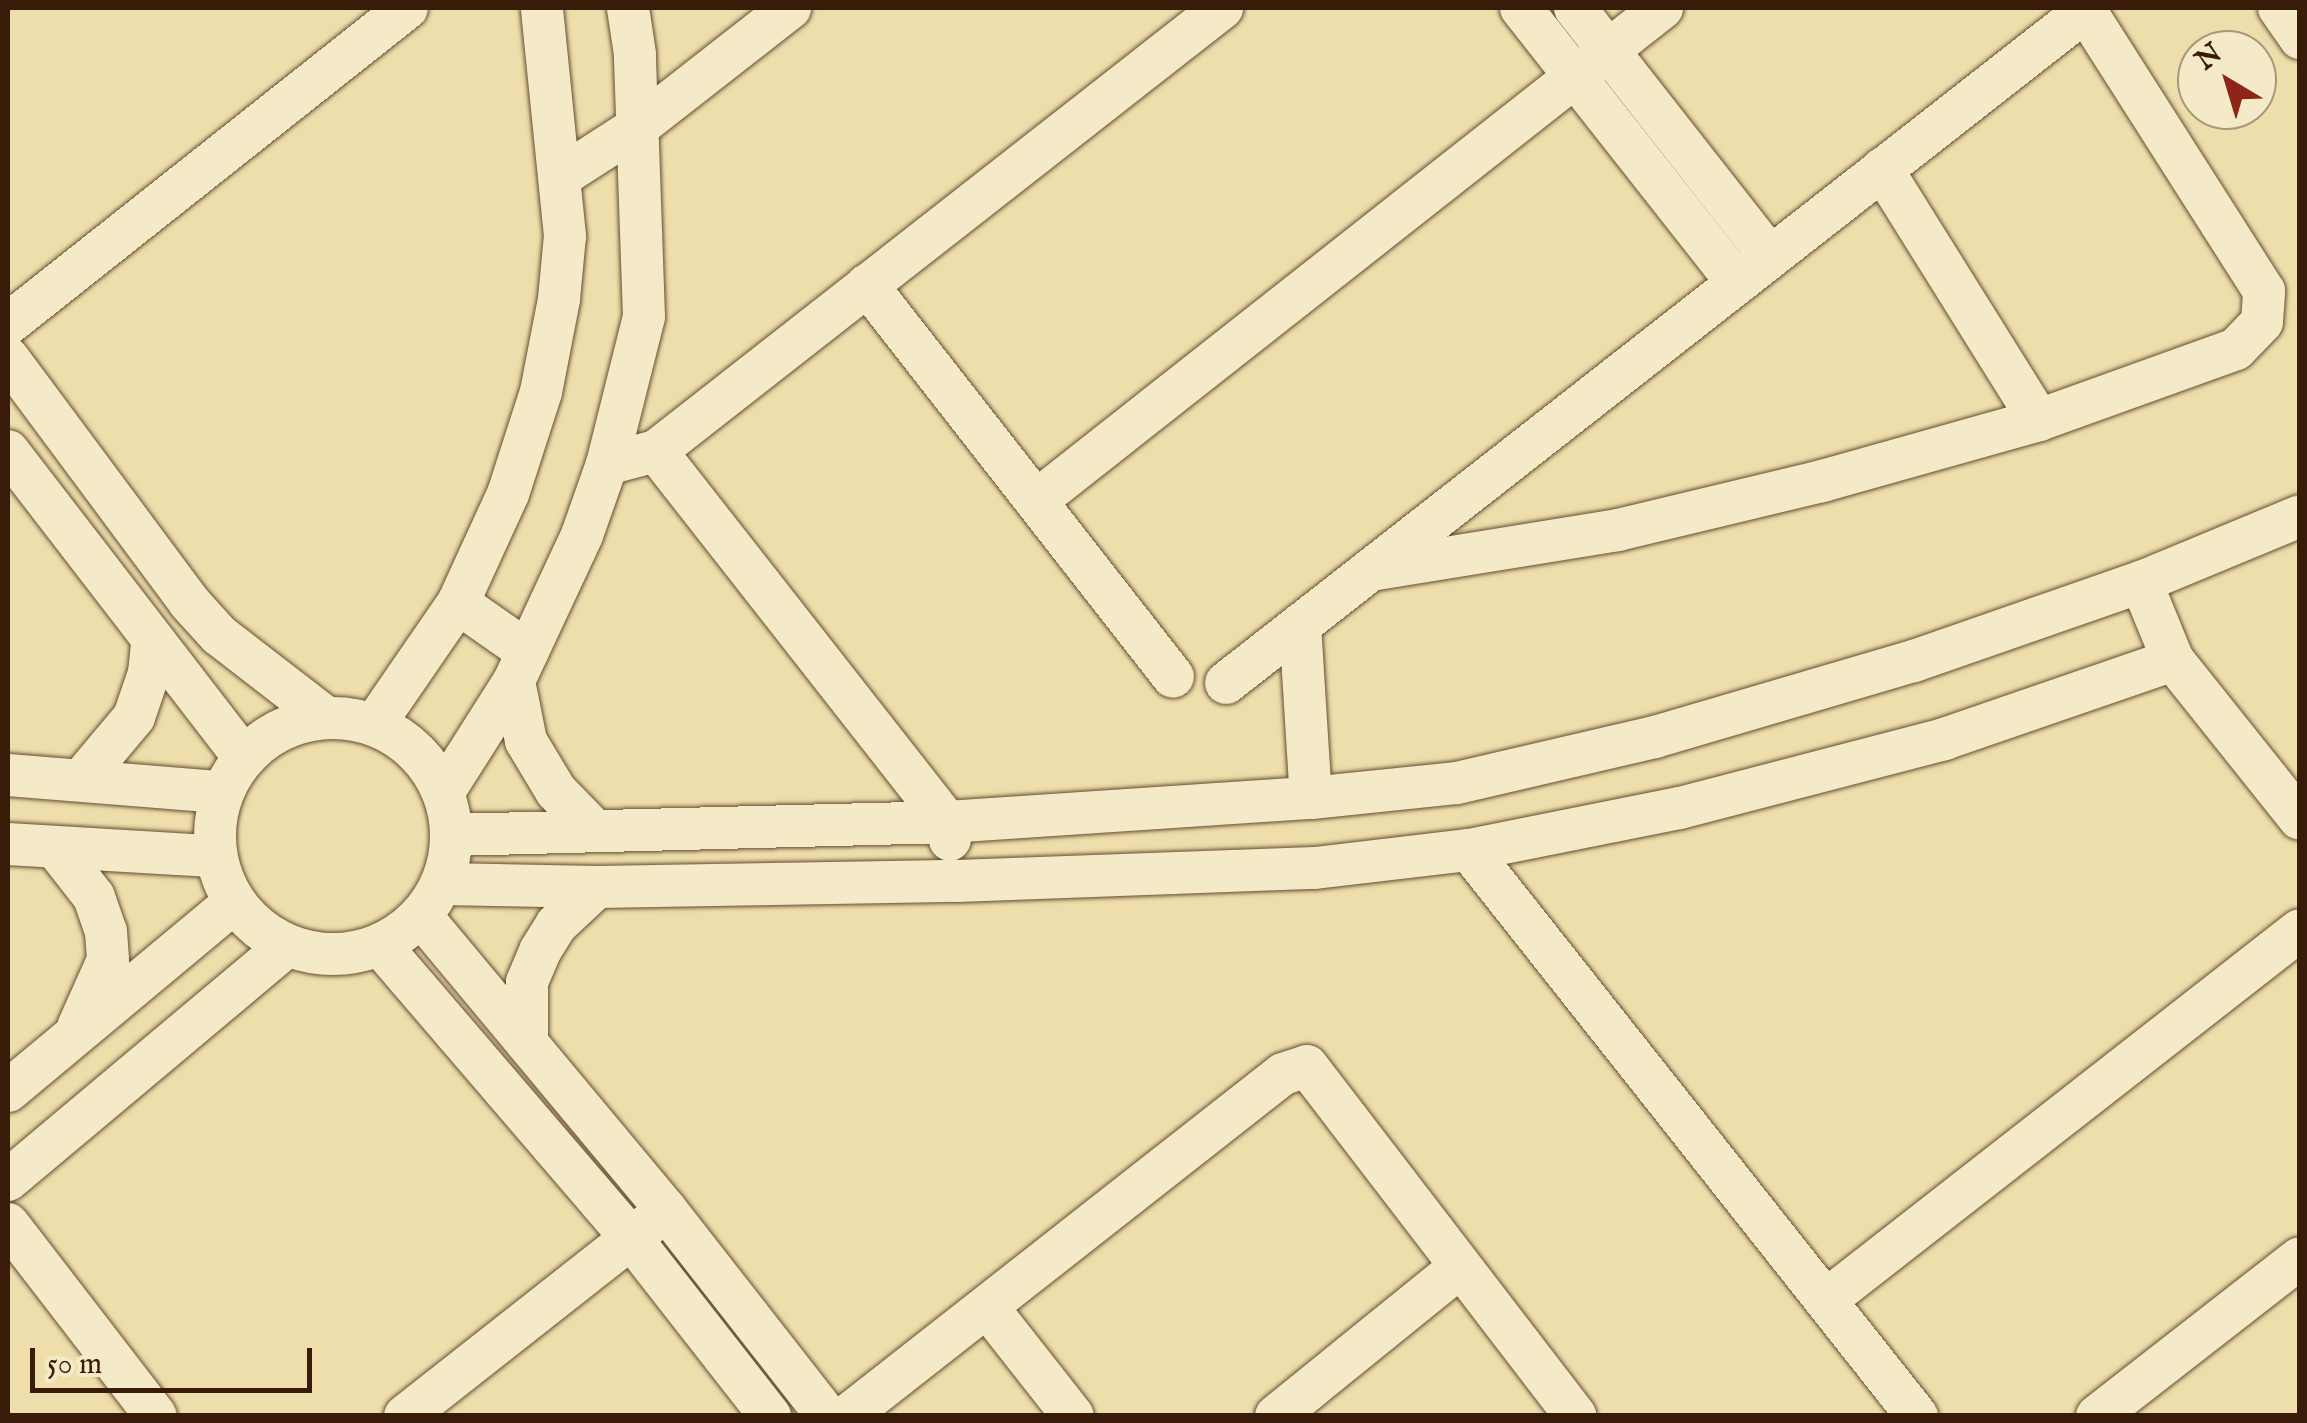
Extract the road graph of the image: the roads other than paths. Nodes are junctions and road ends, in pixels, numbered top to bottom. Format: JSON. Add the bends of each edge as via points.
{"nodes":[{"id":1,"x":407,"y":8,"type":"edge"},
{"id":2,"x":542,"y":8,"type":"edge"},
{"id":3,"x":628,"y":8,"type":"edge"},
{"id":4,"x":790,"y":8,"type":"edge"},
{"id":5,"x":1222,"y":8,"type":"edge"},
{"id":6,"x":1521,"y":8,"type":"edge"},
{"id":7,"x":1575,"y":8,"type":"edge"},
{"id":8,"x":1662,"y":8,"type":"edge"},
{"id":9,"x":2279,"y":8,"type":"edge"},
{"id":10,"x":2087,"y":9,"type":"edge"},
{"id":11,"x":2300,"y":38,"type":"edge"},
{"id":12,"x":1608,"y":50,"type":"junction"},
{"id":13,"x":1575,"y":76,"type":"junction"},
{"id":14,"x":639,"y":126,"type":"junction"},
{"id":15,"x":1882,"y":169,"type":"junction"},
{"id":16,"x":560,"y":177,"type":"junction"},
{"id":17,"x":1753,"y":270,"type":"junction"},
{"id":18,"x":868,"y":285,"type":"junction"},
{"id":19,"x":8,"y":324,"type":"edge"},
{"id":20,"x":8,"y":358,"type":"edge"},
{"id":21,"x":2039,"y":420,"type":"junction"},
{"id":22,"x":8,"y":451,"type":"edge"},
{"id":23,"x":656,"y":451,"type":"junction"},
{"id":24,"x":606,"y":464,"type":"junction"},
{"id":25,"x":1036,"y":501,"type":"junction"},
{"id":26,"x":2300,"y":516,"type":"edge"},
{"id":27,"x":1371,"y":570,"type":"junction"},
{"id":28,"x":2141,"y":582,"type":"junction"},
{"id":29,"x":458,"y":603,"type":"junction"},
{"id":30,"x":1300,"y":625,"type":"junction"},
{"id":31,"x":220,"y":634,"type":"junction"},
{"id":32,"x":163,"y":656,"type":"junction"},
{"id":33,"x":2172,"y":660,"type":"junction"},
{"id":34,"x":521,"y":666,"type":"junction"},
{"id":35,"x":1173,"y":677,"type":"dead end"},
{"id":36,"x":1226,"y":683,"type":"dead end"},
{"id":37,"x":325,"y":717,"type":"junction"},
{"id":38,"x":374,"y":725,"type":"junction"},
{"id":39,"x":243,"y":756,"type":"junction"},
{"id":40,"x":8,"y":775,"type":"edge"},
{"id":41,"x":82,"y":779,"type":"junction"},
{"id":42,"x":220,"y":792,"type":"junction"},
{"id":43,"x":443,"y":793,"type":"junction"},
{"id":44,"x":1311,"y":798,"type":"junction"},
{"id":45,"x":2300,"y":819,"type":"edge"},
{"id":46,"x":948,"y":822,"type":"junction"},
{"id":47,"x":594,"y":830,"type":"junction"},
{"id":48,"x":452,"y":835,"type":"junction"},
{"id":49,"x":8,"y":844,"type":"edge"},
{"id":50,"x":55,"y":847,"type":"junction"},
{"id":51,"x":1469,"y":850,"type":"junction"},
{"id":52,"x":212,"y":856,"type":"junction"},
{"id":53,"x":957,"y":882,"type":"junction"},
{"id":54,"x":597,"y":887,"type":"junction"},
{"id":55,"x":432,"y":901,"type":"junction"},
{"id":56,"x":235,"y":902,"type":"junction"},
{"id":57,"x":2300,"y":930,"type":"edge"},
{"id":58,"x":380,"y":945,"type":"junction"},
{"id":59,"x":287,"y":946,"type":"junction"},
{"id":60,"x":73,"y":1037,"type":"junction"},
{"id":61,"x":526,"y":1043,"type":"junction"},
{"id":62,"x":8,"y":1091,"type":"edge"},
{"id":63,"x":8,"y":1180,"type":"edge"},
{"id":64,"x":666,"y":1210,"type":"junction"},
{"id":65,"x":8,"y":1224,"type":"edge"},
{"id":66,"x":632,"y":1238,"type":"junction"},
{"id":67,"x":2300,"y":1258,"type":"edge"},
{"id":68,"x":1460,"y":1267,"type":"junction"},
{"id":69,"x":1826,"y":1300,"type":"junction"},
{"id":70,"x":988,"y":1308,"type":"junction"},
{"id":71,"x":156,"y":1416,"type":"edge"},
{"id":72,"x":405,"y":1416,"type":"edge"},
{"id":73,"x":770,"y":1416,"type":"edge"},
{"id":74,"x":828,"y":1416,"type":"edge"},
{"id":75,"x":847,"y":1416,"type":"edge"},
{"id":76,"x":1072,"y":1416,"type":"edge"},
{"id":77,"x":1276,"y":1416,"type":"edge"},
{"id":78,"x":1576,"y":1416,"type":"edge"},
{"id":79,"x":1917,"y":1416,"type":"edge"},
{"id":80,"x":2096,"y":1416,"type":"edge"}],
"edges":[{"from":1,"to":19,"type":"street"},
{"from":2,"to":16,"type":"street"},
{"from":3,"to":14,"type":"street"},
{"from":4,"to":14,"type":"street"},
{"from":5,"to":18,"type":"street"},
{"from":6,"to":13,"type":"street"},
{"from":7,"to":12,"type":"street"},
{"from":8,"to":12,"type":"street"},
{"from":9,"to":11,"type":"street"},
{"from":10,"to":15,"type":"street"},
{"from":10,"to":21,"type":"street","via":[[2264,291],[2262,322],[2236,349]]},
{"from":12,"to":13,"type":"street"},
{"from":12,"to":17,"type":"street"},
{"from":13,"to":17,"type":"street"},
{"from":13,"to":25,"type":"street"},
{"from":14,"to":16,"type":"street"},
{"from":14,"to":24,"type":"street","via":[[644,317]]},
{"from":15,"to":17,"type":"street"},
{"from":15,"to":21,"type":"street"},
{"from":16,"to":29,"type":"street","via":[[565,236],[541,392],[508,494]]},
{"from":17,"to":27,"type":"street"},
{"from":18,"to":23,"type":"street"},
{"from":18,"to":25,"type":"street"},
{"from":20,"to":31,"type":"street"},
{"from":21,"to":27,"type":"street","via":[[1618,530]]},
{"from":22,"to":32,"type":"street"},
{"from":23,"to":24,"type":"street"},
{"from":23,"to":46,"type":"street"},
{"from":24,"to":34,"type":"street","via":[[582,534]]},
{"from":25,"to":35,"type":"street"},
{"from":26,"to":28,"type":"street"},
{"from":27,"to":30,"type":"street"},
{"from":28,"to":33,"type":"street"},
{"from":28,"to":44,"type":"street","via":[[1914,661],[1655,737],[1457,782]]},
{"from":29,"to":34,"type":"street"},
{"from":29,"to":38,"type":"street"},
{"from":30,"to":36,"type":"street"},
{"from":30,"to":44,"type":"street"},
{"from":31,"to":32,"type":"street"},
{"from":31,"to":37,"type":"street"},
{"from":32,"to":39,"type":"street"},
{"from":32,"to":41,"type":"street","via":[[134,717]]},
{"from":33,"to":45,"type":"street"},
{"from":33,"to":51,"type":"street","via":[[1944,740],[1680,808]]},
{"from":34,"to":43,"type":"street"},
{"from":34,"to":47,"type":"street","via":[[526,741],[556,791]]},
{"from":37,"to":38,"type":"street"},
{"from":37,"to":39,"type":"street","via":[[276,730]]},
{"from":38,"to":43,"type":"street","via":[[416,751]]},
{"from":39,"to":42,"type":"street"},
{"from":40,"to":41,"type":"street"},
{"from":41,"to":42,"type":"street"},
{"from":42,"to":52,"type":"street"},
{"from":43,"to":48,"type":"street"},
{"from":44,"to":46,"type":"street"},
{"from":46,"to":47,"type":"street"},
{"from":46,"to":53,"type":"street"},
{"from":47,"to":48,"type":"street"},
{"from":48,"to":55,"type":"street"},
{"from":49,"to":50,"type":"street"},
{"from":50,"to":52,"type":"street"},
{"from":50,"to":60,"type":"street","via":[[94,897],[106,931],[108,960]]},
{"from":51,"to":53,"type":"street","via":[[1314,868]]},
{"from":51,"to":69,"type":"street"},
{"from":52,"to":56,"type":"street"},
{"from":53,"to":54,"type":"street"},
{"from":54,"to":55,"type":"street"},
{"from":54,"to":61,"type":"street","via":[[556,925],[540,951],[527,982]]},
{"from":55,"to":58,"type":"street"},
{"from":55,"to":61,"type":"street"},
{"from":56,"to":59,"type":"street"},
{"from":56,"to":60,"type":"street"},
{"from":57,"to":69,"type":"street"},
{"from":58,"to":59,"type":"street","via":[[328,954]]},
{"from":58,"to":66,"type":"street"},
{"from":59,"to":63,"type":"street"},
{"from":60,"to":62,"type":"street"},
{"from":61,"to":64,"type":"street"},
{"from":64,"to":66,"type":"street"},
{"from":64,"to":74,"type":"street"},
{"from":65,"to":71,"type":"street"},
{"from":66,"to":72,"type":"street"},
{"from":66,"to":73,"type":"street"},
{"from":67,"to":80,"type":"street"},
{"from":68,"to":70,"type":"street","via":[[1307,1066],[1283,1074]]},
{"from":68,"to":77,"type":"street"},
{"from":68,"to":78,"type":"street"},
{"from":69,"to":79,"type":"street"},
{"from":70,"to":75,"type":"street"},
{"from":70,"to":76,"type":"street"}]}
